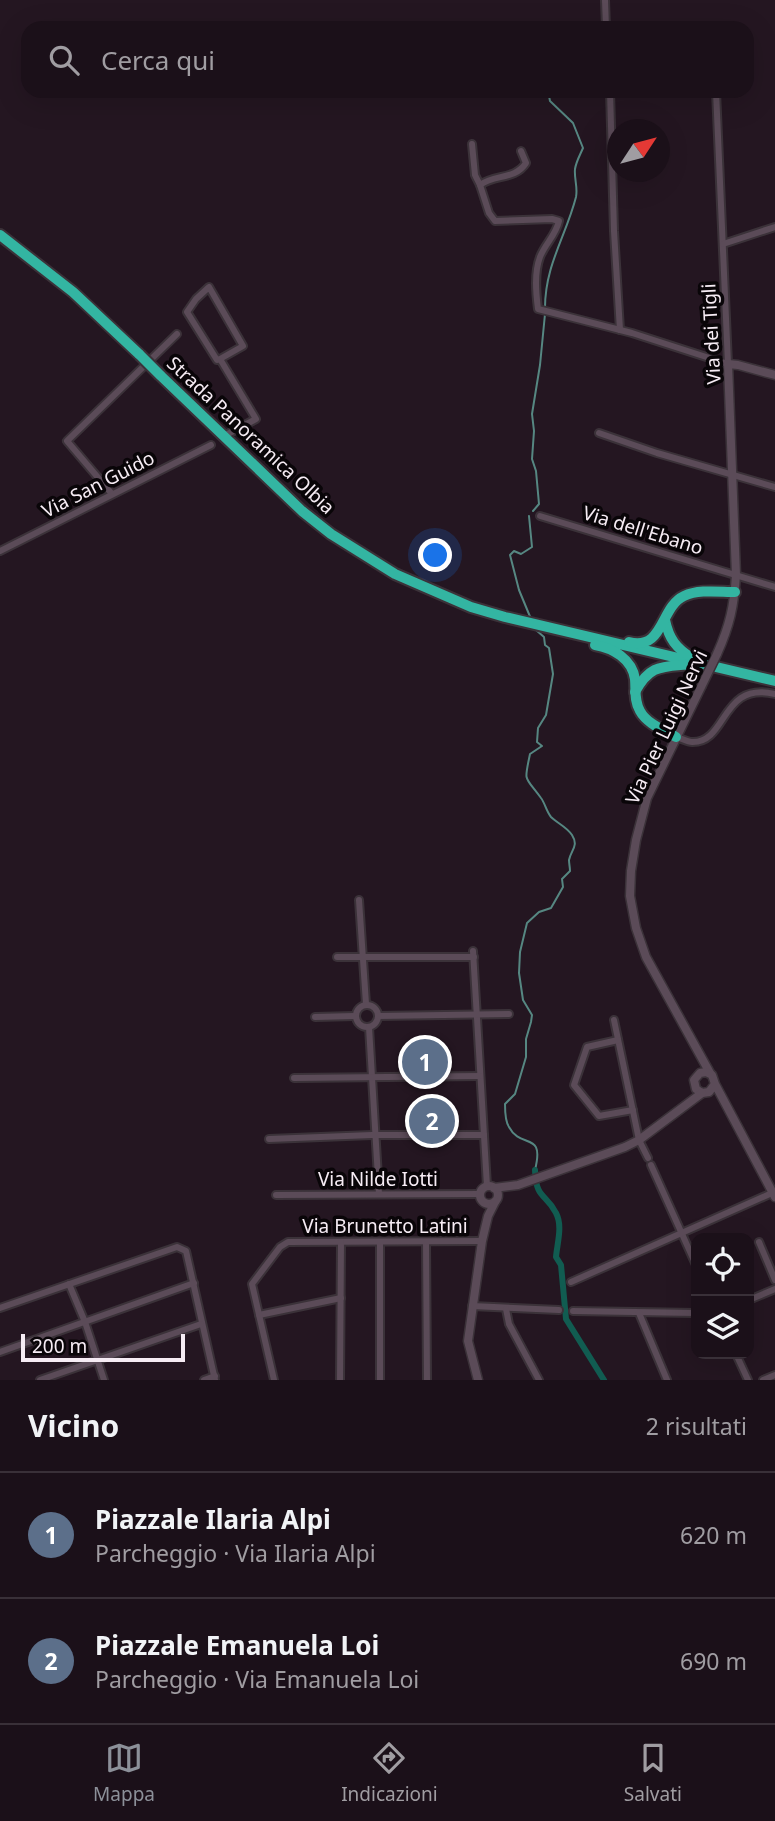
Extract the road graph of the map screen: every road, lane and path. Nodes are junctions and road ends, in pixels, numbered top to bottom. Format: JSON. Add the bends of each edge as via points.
{"nodes":[{"id":1,"x":605,"y":0,"type":"edge"},
{"id":2,"x":606,"y":21,"type":"edge"},
{"id":3,"x":610,"y":98,"type":"edge"},
{"id":4,"x":716,"y":98,"type":"edge"},
{"id":5,"x":472,"y":144,"type":"dead end"},
{"id":6,"x":520,"y":150,"type":"dead end"},
{"id":7,"x":480,"y":185,"type":"junction"},
{"id":8,"x":775,"y":227,"type":"edge"},
{"id":9,"x":0,"y":235,"type":"edge"},
{"id":10,"x":723,"y":244,"type":"junction"},
{"id":11,"x":620,"y":330,"type":"junction"},
{"id":12,"x":177,"y":334,"type":"dead end"},
{"id":13,"x":220,"y":359,"type":"junction"},
{"id":14,"x":728,"y":364,"type":"junction"},
{"id":15,"x":775,"y":375,"type":"edge"},
{"id":16,"x":599,"y":433,"type":"dead end"},
{"id":17,"x":224,"y":436,"type":"junction"},
{"id":18,"x":211,"y":445,"type":"dead end"},
{"id":19,"x":732,"y":473,"type":"junction"},
{"id":20,"x":775,"y":487,"type":"edge"},
{"id":21,"x":112,"y":494,"type":"junction"},
{"id":22,"x":540,"y":516,"type":"dead end"},
{"id":23,"x":0,"y":551,"type":"edge"},
{"id":24,"x":736,"y":575,"type":"junction"},
{"id":25,"x":775,"y":587,"type":"edge"},
{"id":26,"x":735,"y":592,"type":"junction"},
{"id":27,"x":665,"y":620,"type":"junction"},
{"id":28,"x":567,"y":632,"type":"junction"},
{"id":29,"x":582,"y":635,"type":"junction"},
{"id":30,"x":701,"y":664,"type":"junction"},
{"id":31,"x":775,"y":681,"type":"edge"},
{"id":32,"x":635,"y":692,"type":"junction"},
{"id":33,"x":775,"y":694,"type":"edge"},
{"id":34,"x":676,"y":737,"type":"junction"},
{"id":35,"x":359,"y":900,"type":"dead end"},
{"id":36,"x":363,"y":956,"type":"junction"},
{"id":37,"x":337,"y":957,"type":"dead end"},
{"id":38,"x":366,"y":1004,"type":"junction"},
{"id":39,"x":477,"y":1014,"type":"junction"},
{"id":40,"x":509,"y":1014,"type":"dead end"},
{"id":41,"x":355,"y":1016,"type":"junction"},
{"id":42,"x":378,"y":1016,"type":"junction"},
{"id":43,"x":315,"y":1017,"type":"dead end"},
{"id":44,"x":614,"y":1020,"type":"dead end"},
{"id":45,"x":369,"y":1027,"type":"junction"},
{"id":46,"x":618,"y":1040,"type":"junction"},
{"id":47,"x":696,"y":1047,"type":"junction"},
{"id":48,"x":709,"y":1073,"type":"junction"},
{"id":49,"x":697,"y":1074,"type":"junction"},
{"id":50,"x":371,"y":1075,"type":"junction"},
{"id":51,"x":480,"y":1076,"type":"junction"},
{"id":52,"x":294,"y":1078,"type":"dead end"},
{"id":53,"x":713,"y":1087,"type":"junction"},
{"id":54,"x":699,"y":1091,"type":"junction"},
{"id":55,"x":633,"y":1110,"type":"junction"},
{"id":56,"x":374,"y":1135,"type":"junction"},
{"id":57,"x":484,"y":1135,"type":"junction"},
{"id":58,"x":269,"y":1139,"type":"dead end"},
{"id":59,"x":639,"y":1139,"type":"junction"},
{"id":60,"x":518,"y":1185,"type":"junction"},
{"id":61,"x":491,"y":1187,"type":"junction"},
{"id":62,"x":379,"y":1194,"type":"junction"},
{"id":63,"x":276,"y":1195,"type":"dead end"},
{"id":64,"x":774,"y":1195,"type":"edge"},
{"id":65,"x":482,"y":1198,"type":"junction"},
{"id":66,"x":496,"y":1201,"type":"junction"},
{"id":67,"x":488,"y":1216,"type":"junction"},
{"id":68,"x":681,"y":1233,"type":"junction"},
{"id":69,"x":482,"y":1241,"type":"junction"},
{"id":70,"x":341,"y":1242,"type":"junction"},
{"id":71,"x":380,"y":1242,"type":"junction"},
{"id":72,"x":426,"y":1242,"type":"junction"},
{"id":73,"x":759,"y":1242,"type":"dead end"},
{"id":74,"x":691,"y":1254,"type":"edge"},
{"id":75,"x":775,"y":1280,"type":"edge"},
{"id":76,"x":571,"y":1282,"type":"dead end"},
{"id":77,"x":194,"y":1283,"type":"junction"},
{"id":78,"x":69,"y":1284,"type":"junction"},
{"id":79,"x":775,"y":1290,"type":"edge"},
{"id":80,"x":341,"y":1298,"type":"junction"},
{"id":81,"x":754,"y":1298,"type":"edge"},
{"id":82,"x":472,"y":1306,"type":"junction"},
{"id":83,"x":0,"y":1308,"type":"edge"},
{"id":84,"x":506,"y":1309,"type":"junction"},
{"id":85,"x":559,"y":1310,"type":"dead end"},
{"id":86,"x":573,"y":1311,"type":"dead end"},
{"id":87,"x":639,"y":1313,"type":"junction"},
{"id":88,"x":691,"y":1313,"type":"edge"},
{"id":89,"x":259,"y":1315,"type":"junction"},
{"id":90,"x":85,"y":1322,"type":"junction"},
{"id":91,"x":201,"y":1324,"type":"junction"},
{"id":92,"x":0,"y":1352,"type":"edge"},
{"id":93,"x":738,"y":1359,"type":"edge"},
{"id":94,"x":96,"y":1360,"type":"junction"},
{"id":95,"x":775,"y":1375,"type":"edge"},
{"id":96,"x":215,"y":1378,"type":"edge"},
{"id":97,"x":40,"y":1380,"type":"edge"},
{"id":98,"x":104,"y":1380,"type":"edge"},
{"id":99,"x":204,"y":1380,"type":"edge"},
{"id":100,"x":274,"y":1380,"type":"edge"},
{"id":101,"x":340,"y":1380,"type":"edge"},
{"id":102,"x":380,"y":1380,"type":"edge"},
{"id":103,"x":427,"y":1380,"type":"edge"},
{"id":104,"x":478,"y":1380,"type":"edge"},
{"id":105,"x":539,"y":1380,"type":"edge"},
{"id":106,"x":667,"y":1380,"type":"edge"},
{"id":107,"x":748,"y":1380,"type":"edge"},
{"id":108,"x":763,"y":1380,"type":"edge"}],
"edges":[{"from":1,"to":2,"type":"street"},
{"from":3,"to":11,"type":"street"},
{"from":4,"to":10,"type":"street","name":"Via dei Tigli"},
{"from":5,"to":7,"type":"street"},
{"from":6,"to":7,"type":"street","via":[[526,163],[522,168]]},
{"from":7,"to":11,"type":"street","via":[[495,221],[559,221],[540,257],[538,310]]},
{"from":8,"to":10,"type":"street"},
{"from":9,"to":17,"type":"highway","name":"Strada Panoramica Olbia","bridge":true,"via":[[74,292]]},
{"from":10,"to":14,"type":"street","name":"Via dei Tigli"},
{"from":11,"to":14,"type":"street"},
{"from":12,"to":21,"type":"street","via":[[67,441]]},
{"from":13,"to":13,"type":"street","via":[[243,346],[209,287],[187,312]]},
{"from":13,"to":17,"type":"street","via":[[256,419]]},
{"from":14,"to":15,"type":"street"},
{"from":14,"to":19,"type":"street","name":"Via dei Tigli"},
{"from":16,"to":19,"type":"street"},
{"from":17,"to":28,"type":"highway","name":"Strada Panoramica Olbia","via":[[302,511],[395,574],[471,607]]},
{"from":18,"to":21,"type":"street","name":"Via San Guido"},
{"from":19,"to":20,"type":"street"},
{"from":19,"to":24,"type":"street","name":"Via dei Tigli"},
{"from":21,"to":23,"type":"street","name":"Via San Guido"},
{"from":22,"to":24,"type":"street","name":"Via dell'Ebano"},
{"from":24,"to":25,"type":"street","name":"Via dell'Ebano"},
{"from":24,"to":26,"type":"street","name":"Via Pier Luigi Nervi"},
{"from":26,"to":27,"type":"highway","via":[[683,596]]},
{"from":26,"to":34,"type":"street","name":"Via Pier Luigi Nervi","bridge":true,"via":[[729,627]]},
{"from":27,"to":29,"type":"highway","via":[[657,635],[635,644]]},
{"from":27,"to":30,"type":"highway","via":[[673,643]]},
{"from":28,"to":29,"type":"highway"},
{"from":28,"to":32,"type":"highway","via":[[575,640],[617,653],[630,664]]},
{"from":29,"to":30,"type":"highway"},
{"from":30,"to":31,"type":"highway"},
{"from":30,"to":32,"type":"highway","via":[[661,667],[643,678]]},
{"from":32,"to":34,"type":"highway","via":[[646,719]]},
{"from":33,"to":34,"type":"street","via":[[755,693],[739,699],[708,737],[692,742]]},
{"from":34,"to":47,"type":"street","name":"Via Pier Luigi Nervi","via":[[648,798],[636,840],[630,896],[646,957]]},
{"from":35,"to":36,"type":"street"},
{"from":36,"to":37,"type":"street"},
{"from":36,"to":38,"type":"street"},
{"from":36,"to":39,"type":"street","via":[[473,954]]},
{"from":38,"to":41,"type":"street"},
{"from":38,"to":42,"type":"street","via":[[374,1007]]},
{"from":39,"to":40,"type":"street"},
{"from":39,"to":42,"type":"street"},
{"from":39,"to":51,"type":"street"},
{"from":41,"to":43,"type":"street"},
{"from":41,"to":45,"type":"street"},
{"from":42,"to":45,"type":"street"},
{"from":44,"to":46,"type":"street"},
{"from":45,"to":50,"type":"street"},
{"from":46,"to":55,"type":"street"},
{"from":46,"to":55,"type":"street","via":[[587,1047],[574,1085],[600,1116]]},
{"from":47,"to":48,"type":"street","name":"Via Pier Luigi Nervi"},
{"from":47,"to":49,"type":"street","name":"Via Pier Luigi Nervi"},
{"from":48,"to":49,"type":"street"},
{"from":48,"to":53,"type":"street"},
{"from":49,"to":54,"type":"street","via":[[694,1083]]},
{"from":50,"to":51,"type":"street"},
{"from":50,"to":52,"type":"street"},
{"from":50,"to":56,"type":"street"},
{"from":51,"to":57,"type":"street"},
{"from":53,"to":54,"type":"street"},
{"from":53,"to":64,"type":"street"},
{"from":54,"to":59,"type":"street"},
{"from":55,"to":59,"type":"street"},
{"from":56,"to":57,"type":"street"},
{"from":56,"to":58,"type":"street"},
{"from":56,"to":62,"type":"street"},
{"from":57,"to":61,"type":"street"},
{"from":59,"to":60,"type":"street"},
{"from":59,"to":68,"type":"street"},
{"from":60,"to":61,"type":"street"},
{"from":60,"to":66,"type":"street"},
{"from":61,"to":65,"type":"street"},
{"from":61,"to":66,"type":"street","via":[[498,1194]]},
{"from":62,"to":63,"type":"street","name":"Via Nilde Iotti"},
{"from":62,"to":65,"type":"street","name":"Via Nilde Iotti"},
{"from":64,"to":68,"type":"street"},
{"from":65,"to":66,"type":"street","via":[[489,1204]]},
{"from":65,"to":67,"type":"street"},
{"from":66,"to":67,"type":"street"},
{"from":67,"to":69,"type":"street"},
{"from":68,"to":74,"type":"street"},
{"from":68,"to":76,"type":"street"},
{"from":69,"to":72,"type":"street","name":"Via Brunetto Latini"},
{"from":69,"to":82,"type":"street"},
{"from":70,"to":71,"type":"street","name":"Via Brunetto Latini"},
{"from":70,"to":80,"type":"street"},
{"from":70,"to":89,"type":"street","name":"Via Brunetto Latini","via":[[288,1242],[280,1247],[252,1284]]},
{"from":71,"to":72,"type":"street","name":"Via Brunetto Latini"},
{"from":71,"to":102,"type":"street"},
{"from":72,"to":103,"type":"street"},
{"from":73,"to":75,"type":"street"},
{"from":77,"to":78,"type":"street","via":[[186,1251],[177,1247]]},
{"from":77,"to":90,"type":"street"},
{"from":77,"to":91,"type":"street"},
{"from":78,"to":83,"type":"street"},
{"from":78,"to":90,"type":"street"},
{"from":79,"to":81,"type":"street"},
{"from":80,"to":89,"type":"street"},
{"from":80,"to":101,"type":"street"},
{"from":82,"to":84,"type":"street"},
{"from":82,"to":104,"type":"street","via":[[468,1341]]},
{"from":84,"to":85,"type":"street"},
{"from":84,"to":105,"type":"street","via":[[509,1324]]},
{"from":86,"to":87,"type":"street"},
{"from":87,"to":88,"type":"street"},
{"from":87,"to":106,"type":"street"},
{"from":89,"to":100,"type":"street"},
{"from":90,"to":92,"type":"street"},
{"from":90,"to":94,"type":"street"},
{"from":91,"to":94,"type":"street"},
{"from":91,"to":96,"type":"street"},
{"from":93,"to":107,"type":"street"},
{"from":94,"to":97,"type":"street"},
{"from":94,"to":98,"type":"street"},
{"from":95,"to":108,"type":"street"},
{"from":96,"to":99,"type":"street"}]}
